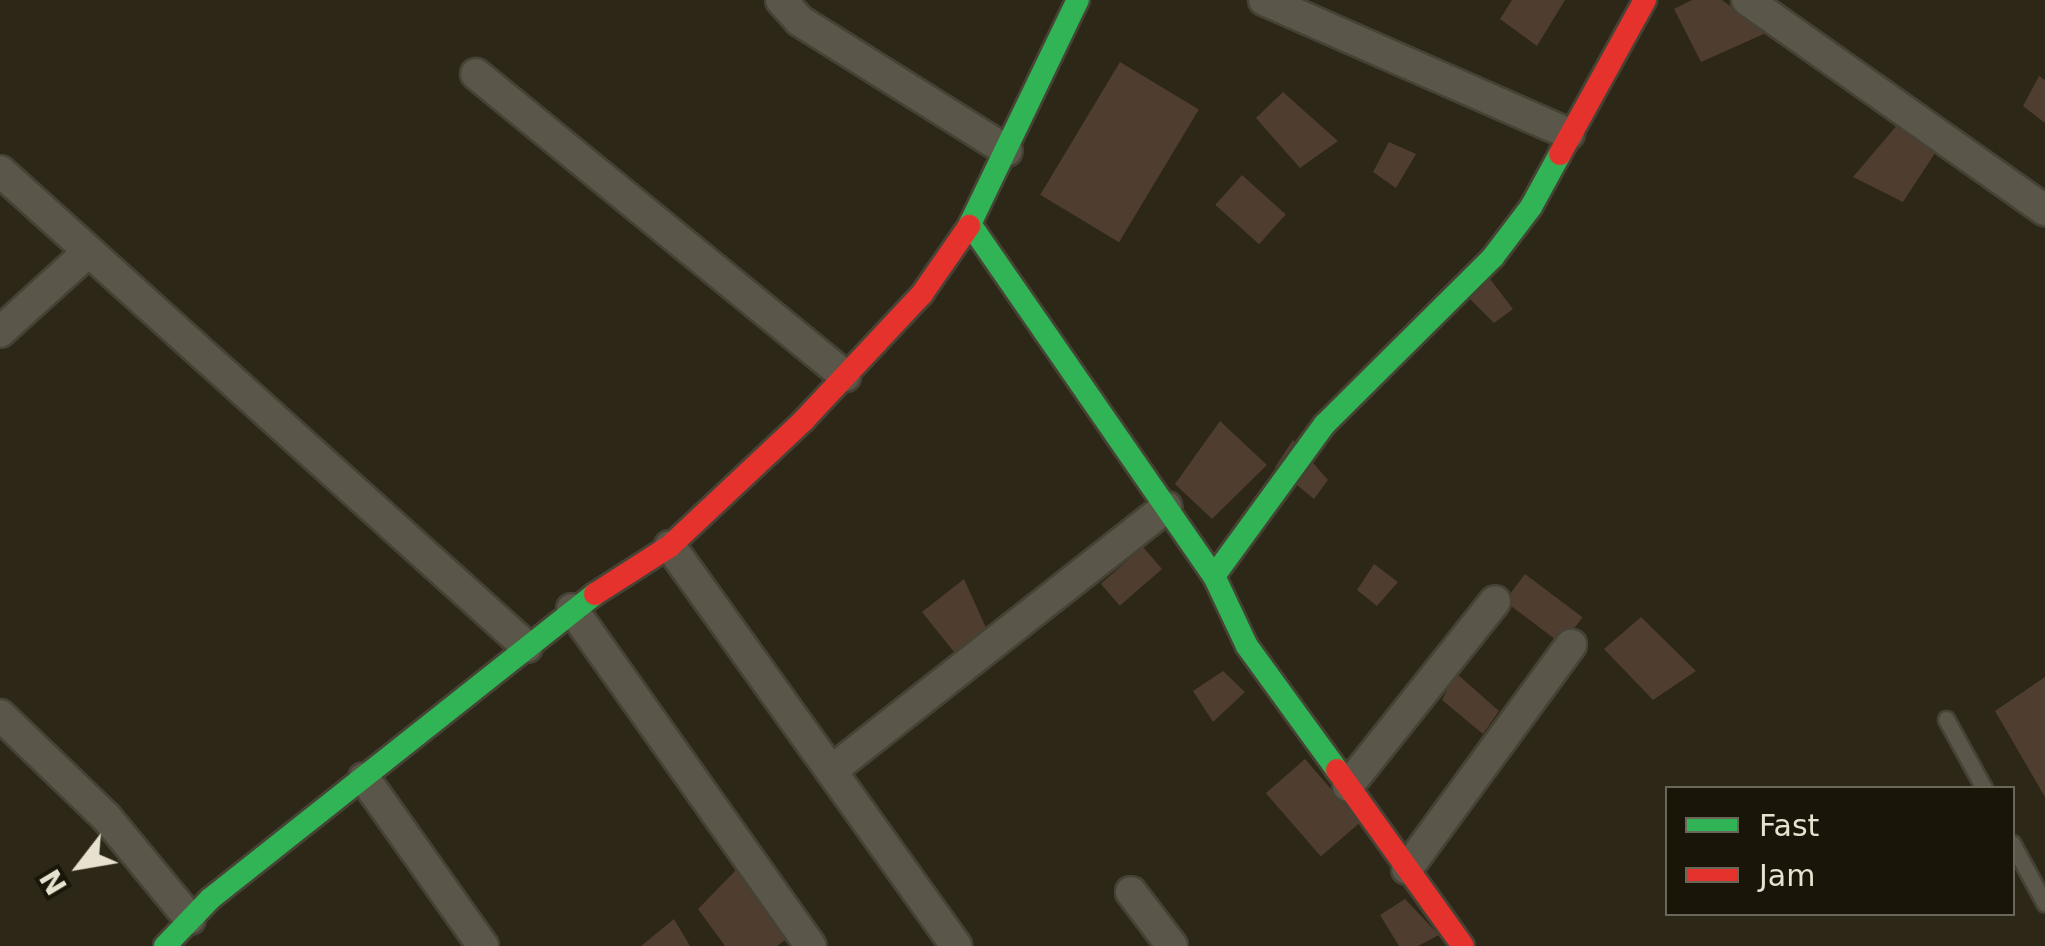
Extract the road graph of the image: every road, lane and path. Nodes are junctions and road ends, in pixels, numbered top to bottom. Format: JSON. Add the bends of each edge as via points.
{"nodes":[{"id":1,"x":781,"y":0,"type":"edge"},
{"id":2,"x":1078,"y":0,"type":"edge"},
{"id":3,"x":1264,"y":0,"type":"edge"},
{"id":4,"x":1646,"y":0,"type":"edge"},
{"id":5,"x":1747,"y":0,"type":"edge"},
{"id":6,"x":476,"y":74,"type":"dead end"},
{"id":7,"x":1569,"y":134,"type":"junction"},
{"id":8,"x":1007,"y":151,"type":"junction"},
{"id":9,"x":0,"y":172,"type":"edge"},
{"id":10,"x":2045,"y":210,"type":"edge"},
{"id":11,"x":970,"y":224,"type":"junction"},
{"id":12,"x":87,"y":253,"type":"junction"},
{"id":13,"x":0,"y":332,"type":"edge"},
{"id":14,"x":845,"y":376,"type":"junction"},
{"id":15,"x":1166,"y":507,"type":"junction"},
{"id":16,"x":670,"y":546,"type":"junction"},
{"id":17,"x":1214,"y":576,"type":"junction"},
{"id":18,"x":1495,"y":602,"type":"dead end"},
{"id":19,"x":572,"y":608,"type":"junction"},
{"id":20,"x":1571,"y":645,"type":"dead end"},
{"id":21,"x":526,"y":647,"type":"junction"},
{"id":22,"x":0,"y":715,"type":"edge"},
{"id":23,"x":1946,"y":719,"type":"dead end"},
{"id":24,"x":831,"y":771,"type":"junction"},
{"id":25,"x":364,"y":778,"type":"junction"},
{"id":26,"x":1348,"y":786,"type":"junction"},
{"id":27,"x":1983,"y":786,"type":"edge"},
{"id":28,"x":2015,"y":849,"type":"edge"},
{"id":29,"x":1407,"y":868,"type":"junction"},
{"id":30,"x":1131,"y":892,"type":"dead end"},
{"id":31,"x":2045,"y":904,"type":"edge"},
{"id":32,"x":190,"y":920,"type":"junction"},
{"id":33,"x":165,"y":946,"type":"edge"},
{"id":34,"x":482,"y":946,"type":"edge"},
{"id":35,"x":811,"y":946,"type":"edge"},
{"id":36,"x":956,"y":946,"type":"edge"},
{"id":37,"x":1172,"y":946,"type":"edge"},
{"id":38,"x":1462,"y":946,"type":"edge"}],
"edges":[{"from":1,"to":8,"type":"street","via":[[800,21]]},
{"from":2,"to":8,"type":"street"},
{"from":3,"to":7,"type":"street"},
{"from":4,"to":7,"type":"street"},
{"from":5,"to":10,"type":"street"},
{"from":6,"to":14,"type":"street"},
{"from":7,"to":17,"type":"street","via":[[1531,207],[1493,257],[1325,424]]},
{"from":8,"to":11,"type":"street"},
{"from":9,"to":12,"type":"street"},
{"from":11,"to":14,"type":"street","via":[[922,294]]},
{"from":11,"to":15,"type":"street"},
{"from":12,"to":13,"type":"street"},
{"from":12,"to":21,"type":"street"},
{"from":14,"to":16,"type":"street"},
{"from":15,"to":17,"type":"street"},
{"from":15,"to":24,"type":"street"},
{"from":16,"to":19,"type":"street"},
{"from":16,"to":24,"type":"street"},
{"from":17,"to":26,"type":"street","via":[[1247,646]]},
{"from":18,"to":26,"type":"street"},
{"from":19,"to":21,"type":"street"},
{"from":19,"to":35,"type":"street"},
{"from":20,"to":29,"type":"street"},
{"from":21,"to":25,"type":"street"},
{"from":22,"to":32,"type":"street","via":[[106,817]]},
{"from":23,"to":27,"type":"lane"},
{"from":24,"to":36,"type":"street"},
{"from":25,"to":32,"type":"street"},
{"from":25,"to":34,"type":"street"},
{"from":26,"to":29,"type":"street"},
{"from":28,"to":31,"type":"lane"},
{"from":29,"to":38,"type":"street"},
{"from":30,"to":37,"type":"street"},
{"from":32,"to":33,"type":"street"}]}
